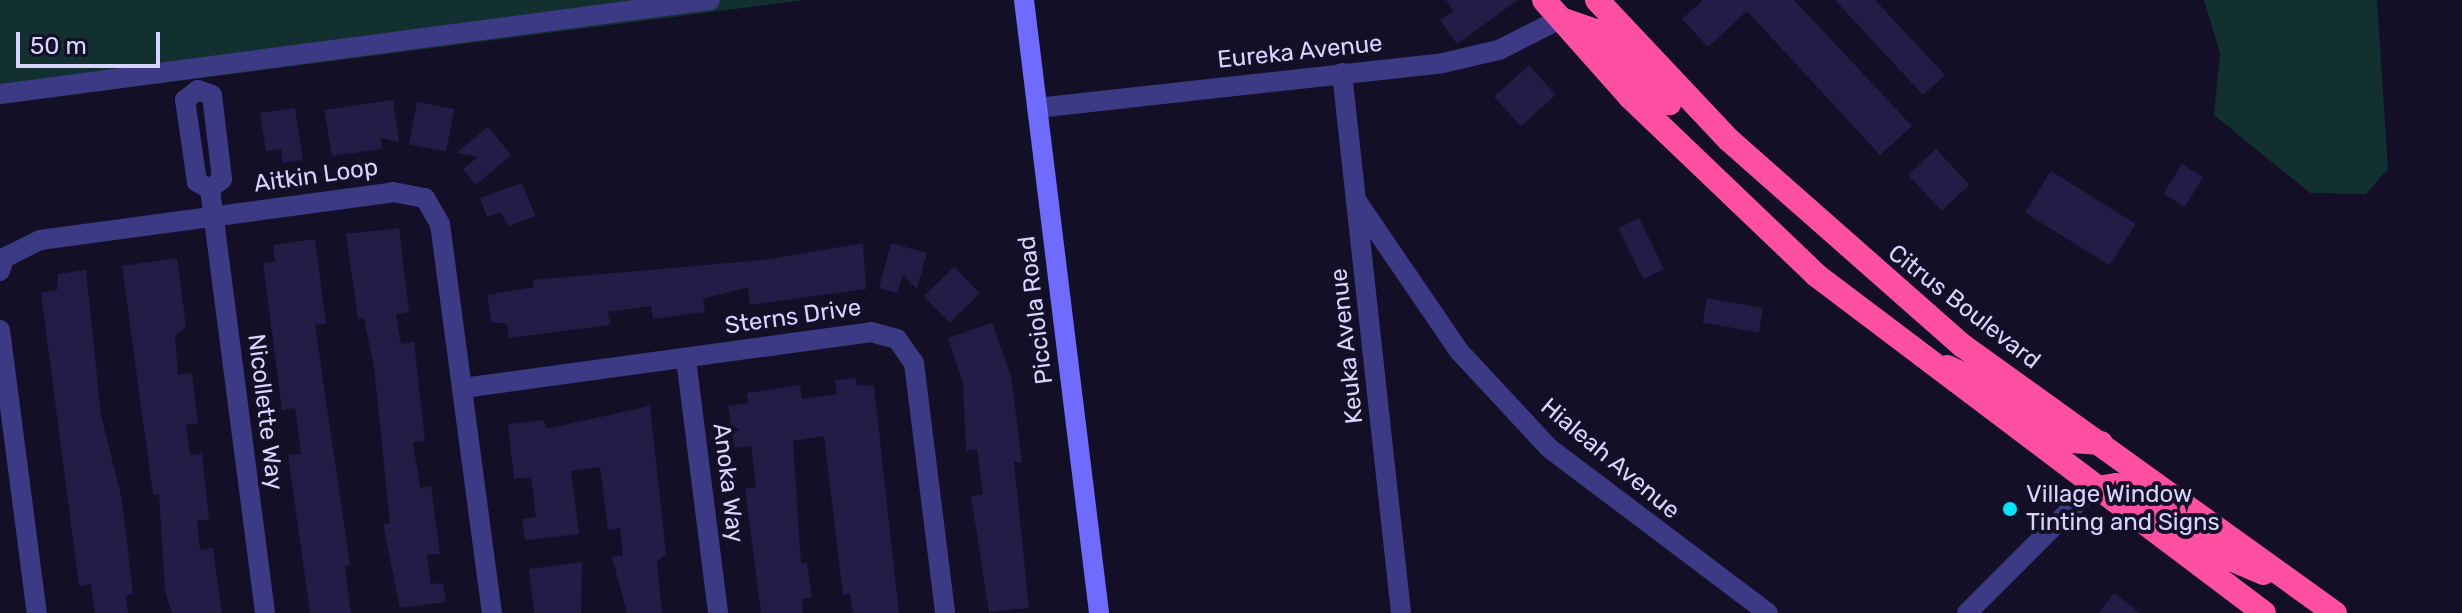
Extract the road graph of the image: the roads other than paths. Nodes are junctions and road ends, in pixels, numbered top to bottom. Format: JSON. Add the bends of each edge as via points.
{"nodes":[{"id":1,"x":710,"y":0,"type":"edge"},
{"id":2,"x":1024,"y":0,"type":"edge"},
{"id":3,"x":1579,"y":0,"type":"edge"},
{"id":4,"x":1600,"y":3,"type":"edge"},
{"id":5,"x":1552,"y":9,"type":"edge"},
{"id":6,"x":195,"y":68,"type":"junction"},
{"id":7,"x":1342,"y":73,"type":"junction"},
{"id":8,"x":0,"y":94,"type":"edge"},
{"id":9,"x":1037,"y":108,"type":"junction"},
{"id":10,"x":1764,"y":173,"type":"junction"},
{"id":11,"x":1358,"y":203,"type":"junction"},
{"id":12,"x":214,"y":217,"type":"junction"},
{"id":13,"x":0,"y":271,"type":"edge"},
{"id":14,"x":0,"y":330,"type":"edge"},
{"id":15,"x":1914,"y":353,"type":"junction"},
{"id":16,"x":686,"y":359,"type":"junction"},
{"id":17,"x":463,"y":388,"type":"junction"},
{"id":18,"x":2101,"y":443,"type":"junction"},
{"id":19,"x":2091,"y":489,"type":"junction"},
{"id":20,"x":2303,"y":589,"type":"junction"},
{"id":21,"x":37,"y":613,"type":"edge"},
{"id":22,"x":265,"y":613,"type":"edge"},
{"id":23,"x":492,"y":613,"type":"edge"},
{"id":24,"x":718,"y":613,"type":"edge"},
{"id":25,"x":945,"y":613,"type":"edge"},
{"id":26,"x":1099,"y":613,"type":"edge"},
{"id":27,"x":1401,"y":613,"type":"edge"},
{"id":28,"x":1768,"y":613,"type":"edge"},
{"id":29,"x":1967,"y":613,"type":"edge"},
{"id":30,"x":2264,"y":613,"type":"edge"},
{"id":31,"x":2335,"y":613,"type":"edge"}],
"edges":[{"from":1,"to":6,"type":"street"},
{"from":2,"to":9,"type":"street","name":"Picciola Road"},
{"from":3,"to":4,"type":"highway"},
{"from":4,"to":10,"type":"highway","name":"Citrus Boulevard","via":[[1678,91]]},
{"from":5,"to":7,"type":"street","name":"Eureka Avenue","via":[[1499,50]]},
{"from":5,"to":10,"type":"highway","via":[[1596,31],[1704,137]]},
{"from":5,"to":15,"type":"highway","via":[[1638,106],[1816,275]]},
{"from":6,"to":8,"type":"street"},
{"from":6,"to":12,"type":"street","name":"Nicollette Way","via":[[198,90],[185,100],[197,182],[210,189]]},
{"from":7,"to":9,"type":"street","name":"Eureka Avenue"},
{"from":7,"to":11,"type":"street","name":"Keuka Avenue"},
{"from":9,"to":26,"type":"street","name":"Picciola Road"},
{"from":10,"to":18,"type":"highway","name":"Citrus Boulevard","via":[[1963,346]]},
{"from":11,"to":27,"type":"street","name":"Keuka Avenue"},
{"from":11,"to":28,"type":"street","name":"Hialeah Avenue","via":[[1459,351],[1549,448]]},
{"from":12,"to":13,"type":"street","name":"Aitkin Loop","via":[[40,240],[4,258]]},
{"from":12,"to":17,"type":"street","name":"Aitkin Loop","via":[[393,192],[425,198],[440,224]]},
{"from":12,"to":22,"type":"street","name":"Nicollette Way"},
{"from":14,"to":21,"type":"street"},
{"from":15,"to":18,"type":"highway","via":[[1983,384],[2057,440]]},
{"from":15,"to":19,"type":"highway"},
{"from":16,"to":17,"type":"street","name":"Sterns Drive"},
{"from":16,"to":24,"type":"street","name":"Anoka Way"},
{"from":16,"to":25,"type":"street","name":"Sterns Drive","via":[[871,332],[897,339],[914,363]]},
{"from":17,"to":23,"type":"street","name":"Aitkin Loop"},
{"from":18,"to":20,"type":"highway","name":"Citrus Boulevard"},
{"from":19,"to":20,"type":"highway","via":[[2116,485],[2233,560]]},
{"from":19,"to":29,"type":"street"},
{"from":19,"to":30,"type":"highway"},
{"from":20,"to":31,"type":"highway","name":"Citrus Boulevard"}]}
